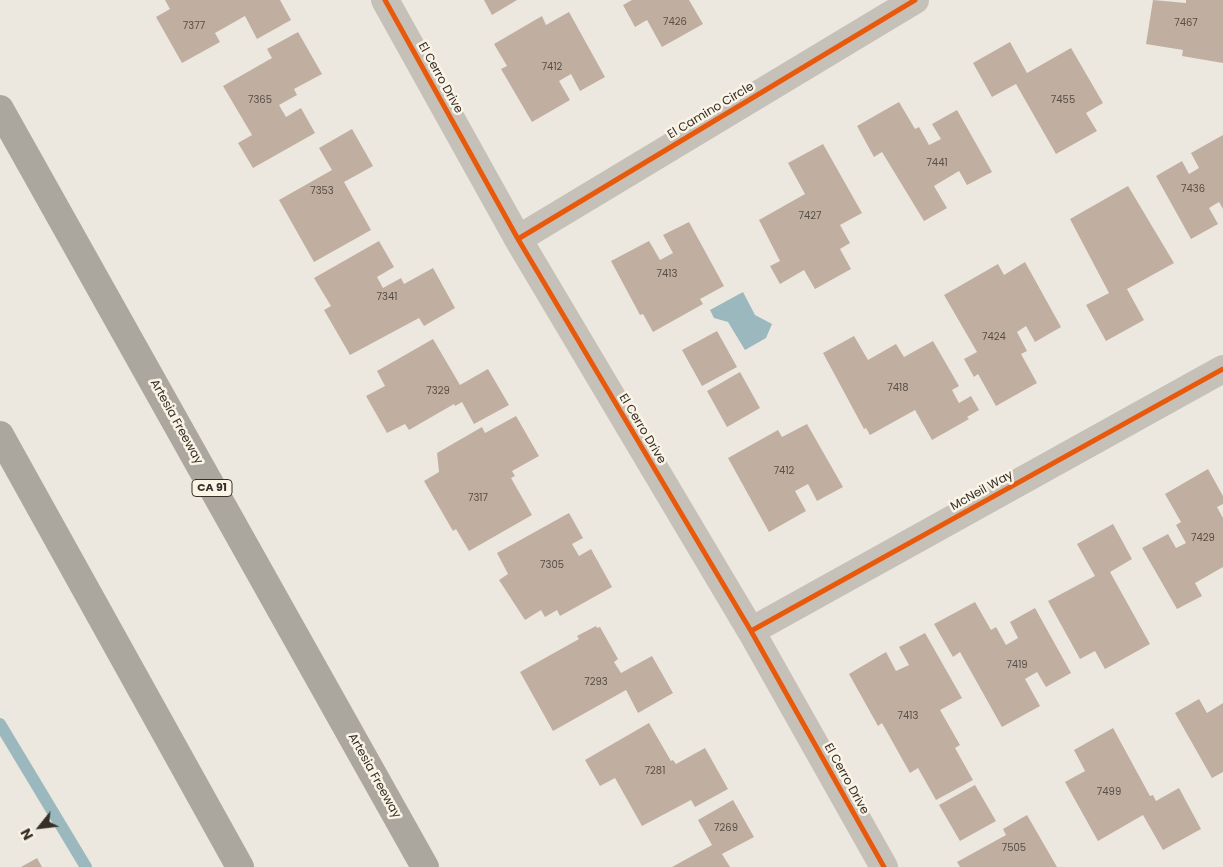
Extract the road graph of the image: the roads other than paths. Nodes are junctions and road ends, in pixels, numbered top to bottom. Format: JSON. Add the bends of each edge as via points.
{"nodes":[{"id":1,"x":385,"y":0,"type":"edge"},
{"id":2,"x":915,"y":0,"type":"edge"},
{"id":3,"x":0,"y":109,"type":"edge"},
{"id":4,"x":518,"y":239,"type":"junction"},
{"id":5,"x":1223,"y":370,"type":"edge"},
{"id":6,"x":0,"y":435,"type":"edge"},
{"id":7,"x":751,"y":631,"type":"junction"},
{"id":8,"x":240,"y":867,"type":"edge"},
{"id":9,"x":425,"y":867,"type":"edge"},
{"id":10,"x":884,"y":867,"type":"edge"}],
"edges":[{"from":1,"to":4,"type":"street","name":"El Cerro Drive"},
{"from":2,"to":4,"type":"street","name":"El Camino Circle"},
{"from":3,"to":9,"type":"highway","name":"Artesia Freeway","number":"CA 91"},
{"from":4,"to":7,"type":"street","name":"El Cerro Drive"},
{"from":5,"to":7,"type":"street","name":"McNeil Way"},
{"from":6,"to":8,"type":"highway"},
{"from":7,"to":10,"type":"street","name":"El Cerro Drive"}]}
